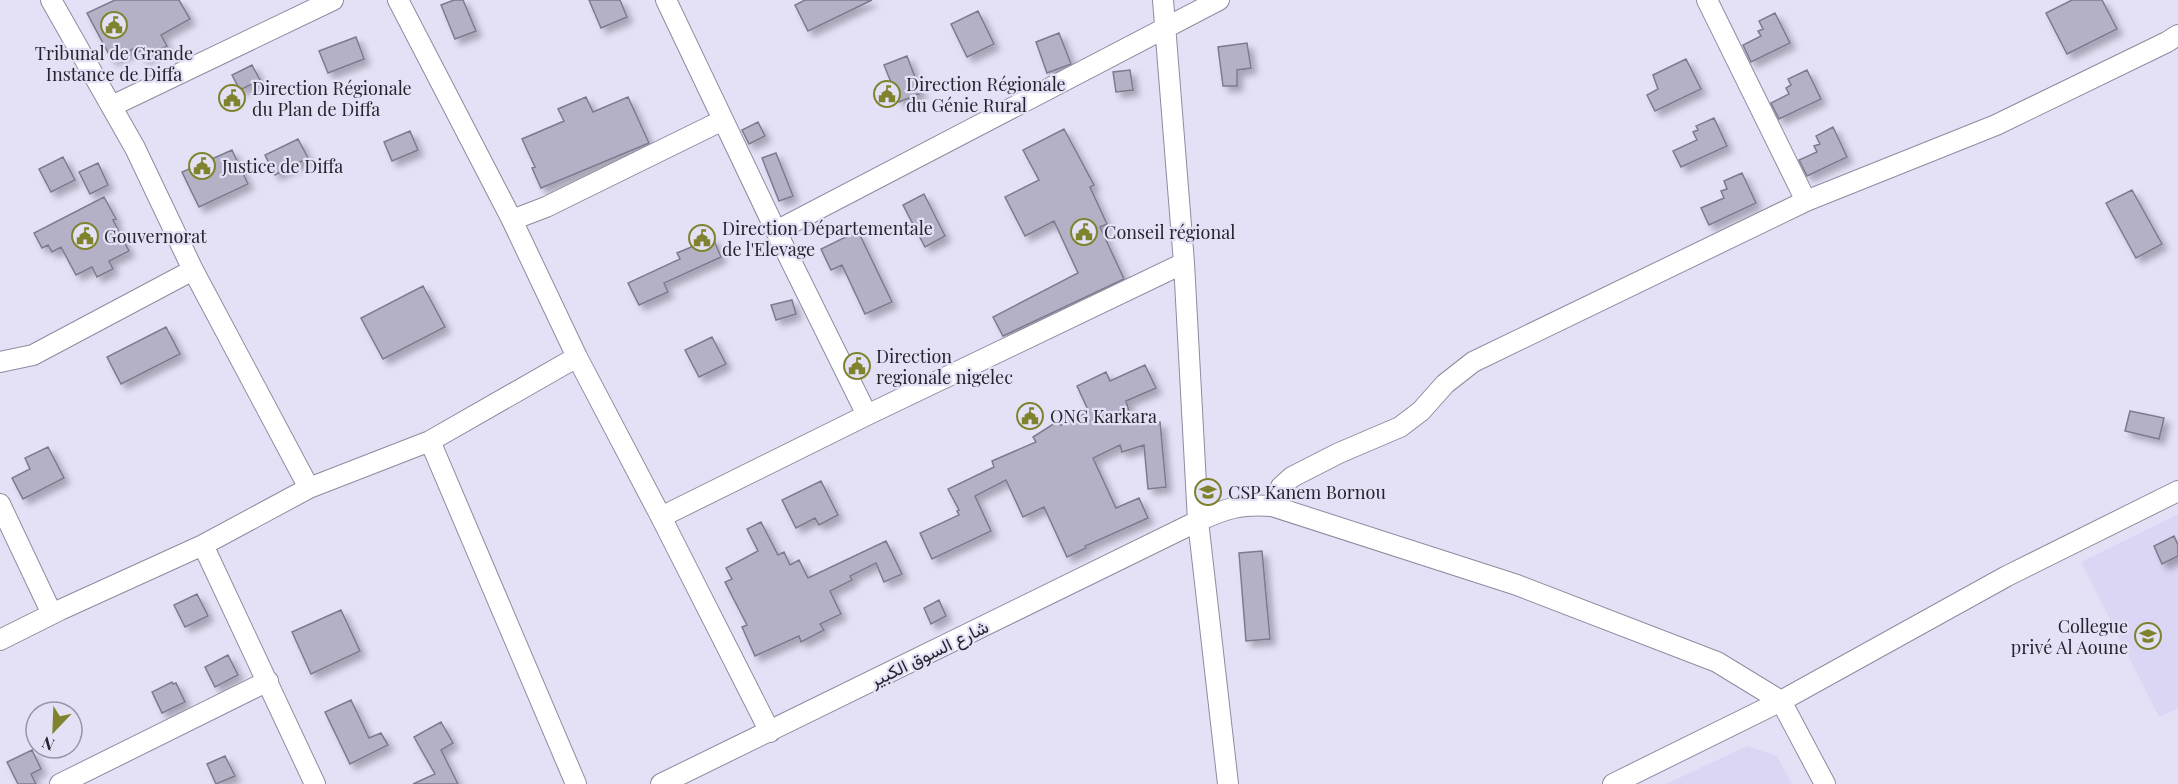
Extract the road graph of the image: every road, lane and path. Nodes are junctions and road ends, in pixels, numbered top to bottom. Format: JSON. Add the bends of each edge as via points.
{"nodes":[{"id":1,"x":51,"y":0,"type":"edge"},
{"id":2,"x":333,"y":0,"type":"edge"},
{"id":3,"x":398,"y":0,"type":"edge"},
{"id":4,"x":666,"y":0,"type":"edge"},
{"id":5,"x":1162,"y":0,"type":"edge"},
{"id":6,"x":1219,"y":0,"type":"edge"},
{"id":7,"x":1707,"y":0,"type":"edge"},
{"id":8,"x":1166,"y":27,"type":"junction"},
{"id":9,"x":2178,"y":35,"type":"edge"},
{"id":10,"x":112,"y":106,"type":"junction"},
{"id":11,"x":723,"y":120,"type":"junction"},
{"id":12,"x":1806,"y":201,"type":"junction"},
{"id":13,"x":512,"y":220,"type":"junction"},
{"id":14,"x":776,"y":231,"type":"junction"},
{"id":15,"x":1184,"y":263,"type":"junction"},
{"id":16,"x":193,"y":270,"type":"junction"},
{"id":17,"x":577,"y":357,"type":"junction"},
{"id":18,"x":0,"y":362,"type":"edge"},
{"id":19,"x":867,"y":414,"type":"junction"},
{"id":20,"x":430,"y":441,"type":"junction"},
{"id":21,"x":309,"y":488,"type":"junction"},
{"id":22,"x":2178,"y":491,"type":"edge"},
{"id":23,"x":0,"y":504,"type":"edge"},
{"id":24,"x":1272,"y":506,"type":"junction"},
{"id":25,"x":661,"y":517,"type":"junction"},
{"id":26,"x":1198,"y":521,"type":"junction"},
{"id":27,"x":203,"y":545,"type":"junction"},
{"id":28,"x":52,"y":614,"type":"junction"},
{"id":29,"x":0,"y":640,"type":"edge"},
{"id":30,"x":268,"y":681,"type":"junction"},
{"id":31,"x":1781,"y":701,"type":"junction"},
{"id":32,"x":770,"y":732,"type":"junction"},
{"id":33,"x":60,"y":784,"type":"edge"},
{"id":34,"x":315,"y":784,"type":"edge"},
{"id":35,"x":576,"y":784,"type":"edge"},
{"id":36,"x":661,"y":784,"type":"edge"},
{"id":37,"x":1228,"y":784,"type":"edge"},
{"id":38,"x":1613,"y":784,"type":"edge"},
{"id":39,"x":1825,"y":784,"type":"edge"}],
"edges":[{"from":1,"to":10,"type":"street"},
{"from":2,"to":10,"type":"street"},
{"from":3,"to":13,"type":"street"},
{"from":4,"to":11,"type":"street"},
{"from":5,"to":8,"type":"street"},
{"from":6,"to":8,"type":"street"},
{"from":7,"to":12,"type":"street"},
{"from":8,"to":14,"type":"street"},
{"from":8,"to":15,"type":"street"},
{"from":9,"to":12,"type":"street","via":[[1996,125]]},
{"from":10,"to":16,"type":"street"},
{"from":11,"to":13,"type":"street"},
{"from":11,"to":14,"type":"street"},
{"from":12,"to":24,"type":"street","via":[[1473,362],[1400,427],[1292,477]]},
{"from":13,"to":17,"type":"street"},
{"from":14,"to":19,"type":"street"},
{"from":15,"to":19,"type":"street"},
{"from":15,"to":26,"type":"street"},
{"from":16,"to":18,"type":"street","via":[[33,355]]},
{"from":16,"to":21,"type":"street"},
{"from":17,"to":20,"type":"street"},
{"from":17,"to":25,"type":"street"},
{"from":19,"to":25,"type":"street"},
{"from":20,"to":21,"type":"street"},
{"from":20,"to":35,"type":"street"},
{"from":21,"to":27,"type":"street"},
{"from":22,"to":31,"type":"street","via":[[2007,576]]},
{"from":23,"to":28,"type":"street"},
{"from":24,"to":26,"type":"street","name":"شارع السوق الكبير","via":[[1225,508]]},
{"from":24,"to":31,"type":"street","name":"شارع السوق الكبير","via":[[1517,585],[1717,662]]},
{"from":25,"to":32,"type":"street"},
{"from":26,"to":32,"type":"street","name":"شارع السوق الكبير"},
{"from":26,"to":37,"type":"street"},
{"from":27,"to":28,"type":"street"},
{"from":27,"to":30,"type":"street"},
{"from":28,"to":29,"type":"street"},
{"from":30,"to":33,"type":"street"},
{"from":30,"to":34,"type":"street"},
{"from":31,"to":38,"type":"street"},
{"from":31,"to":39,"type":"street"},
{"from":32,"to":36,"type":"street","name":"شارع السوق الكبير"}]}
